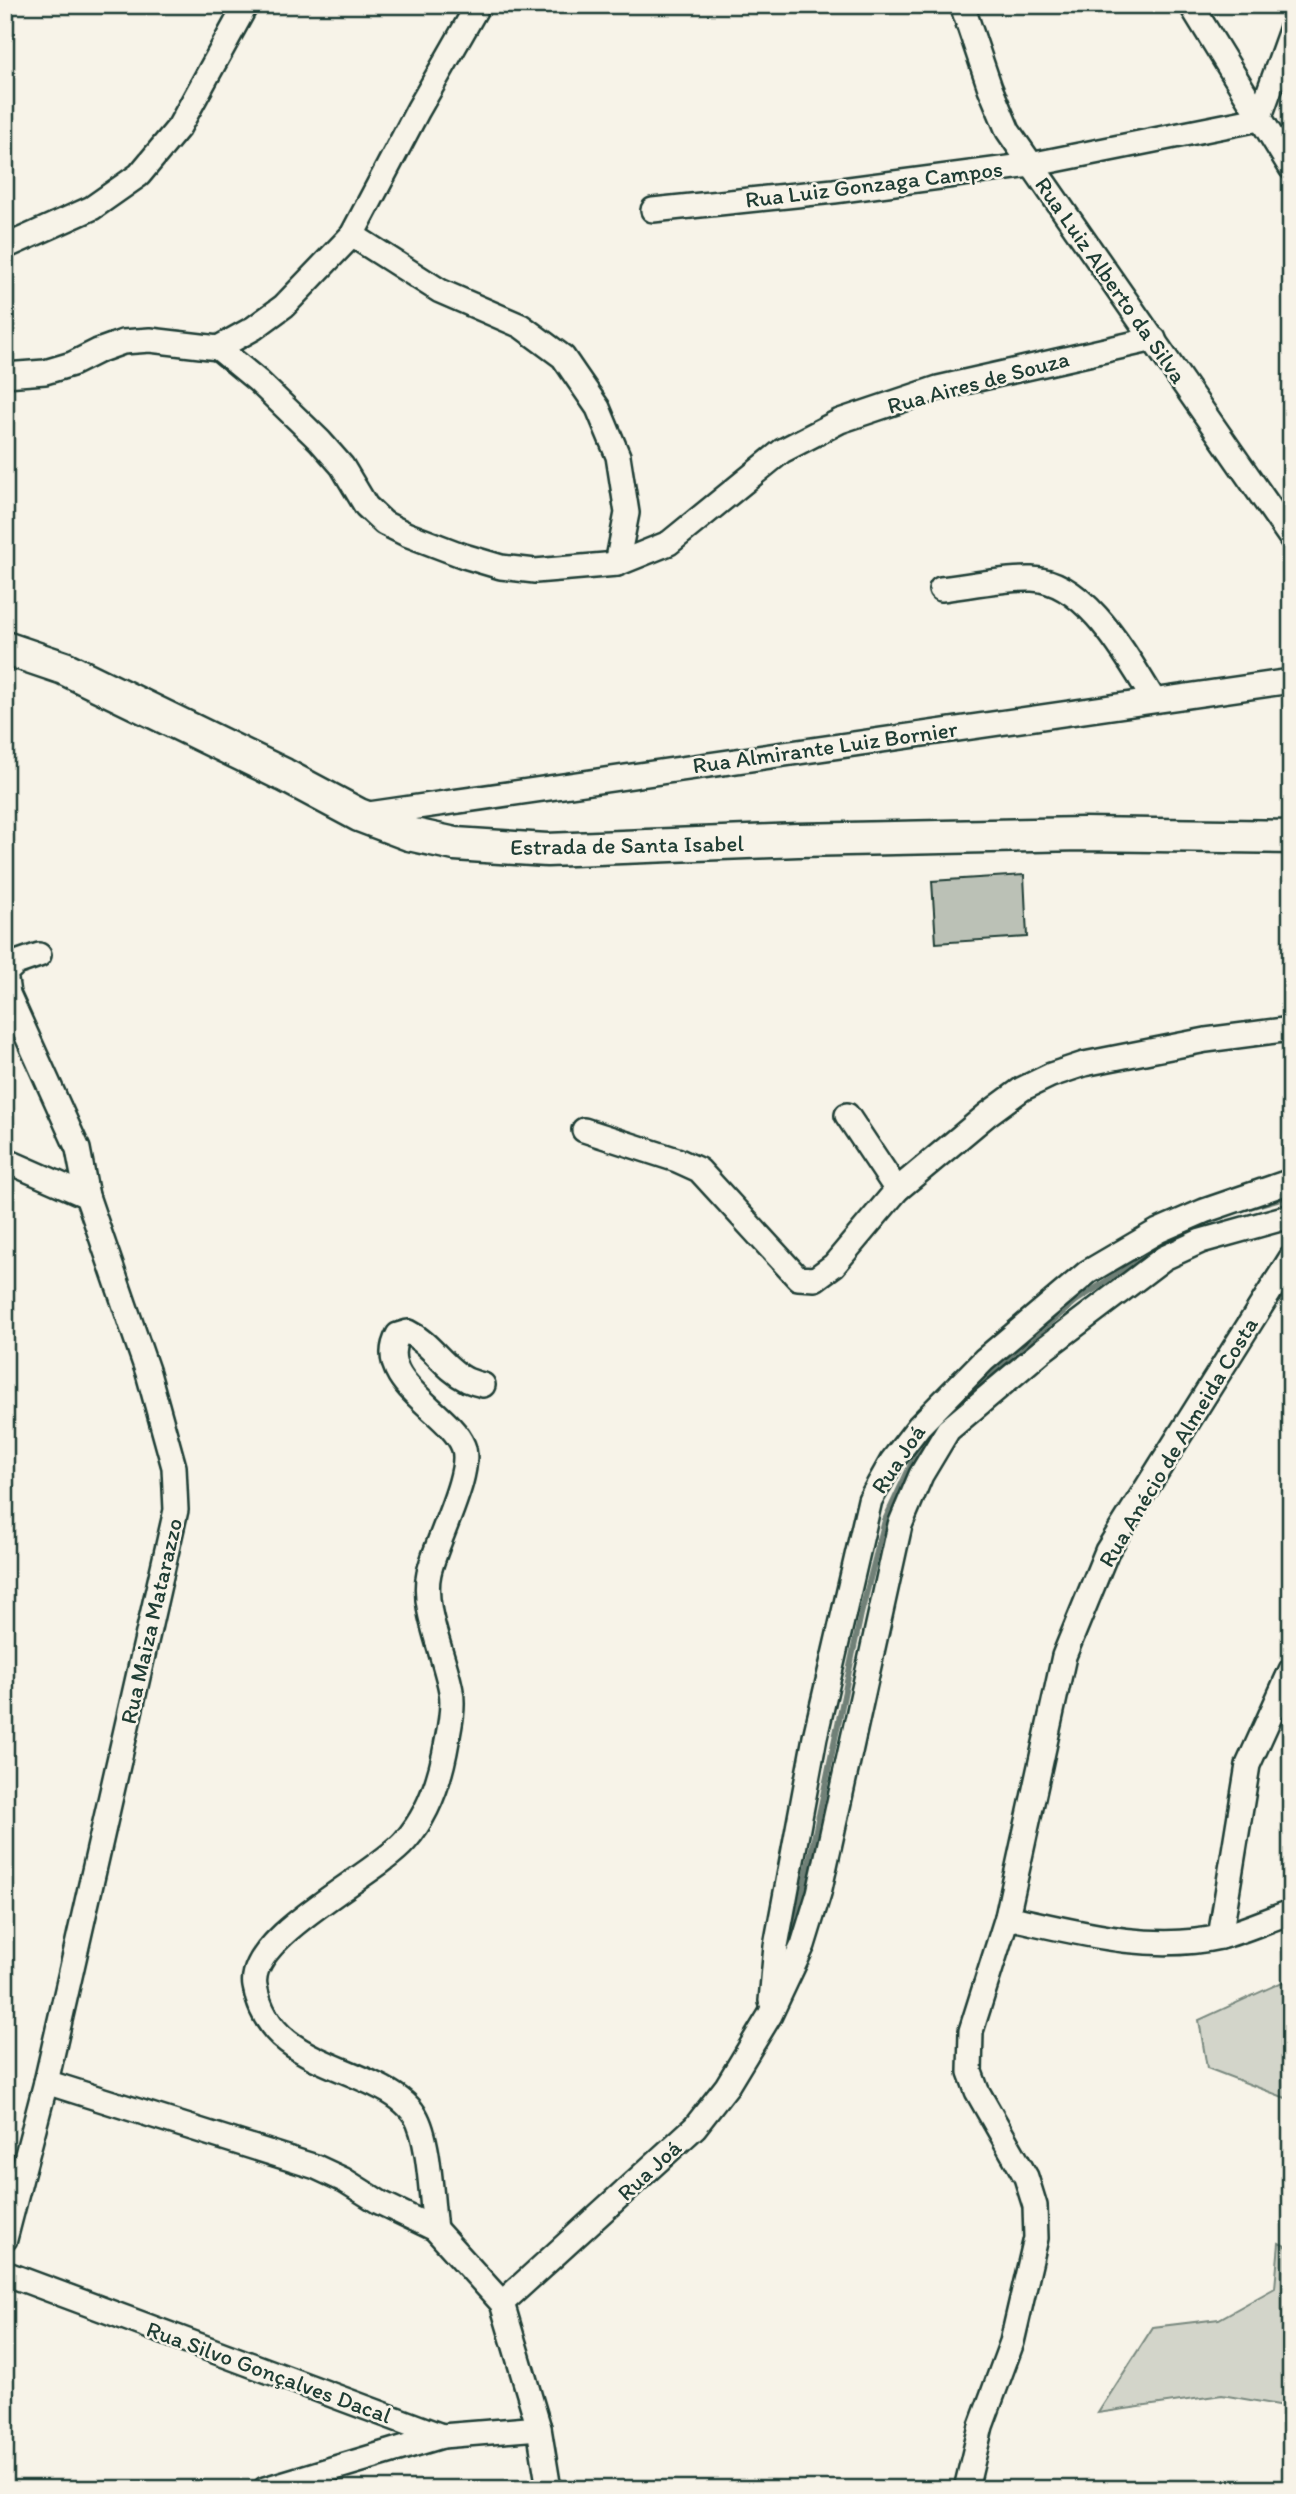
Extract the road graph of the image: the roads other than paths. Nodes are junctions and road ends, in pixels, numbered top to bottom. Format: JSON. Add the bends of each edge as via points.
{"nodes":[{"id":1,"x":246,"y":5,"type":"edge"},
{"id":2,"x":478,"y":5,"type":"edge"},
{"id":3,"x":962,"y":5,"type":"edge"},
{"id":4,"x":1191,"y":5,"type":"edge"},
{"id":5,"x":1291,"y":30,"type":"edge"},
{"id":6,"x":1259,"y":119,"type":"junction"},
{"id":7,"x":1030,"y":165,"type":"junction"},
{"id":8,"x":1291,"y":167,"type":"edge"},
{"id":9,"x":653,"y":210,"type":"dead end"},
{"id":10,"x":352,"y":235,"type":"junction"},
{"id":11,"x":5,"y":247,"type":"edge"},
{"id":12,"x":1154,"y":339,"type":"junction"},
{"id":13,"x":218,"y":348,"type":"junction"},
{"id":14,"x":5,"y":375,"type":"edge"},
{"id":15,"x":1291,"y":538,"type":"edge"},
{"id":16,"x":617,"y":564,"type":"junction"},
{"id":17,"x":941,"y":589,"type":"dead end"},
{"id":18,"x":5,"y":648,"type":"edge"},
{"id":19,"x":1291,"y":681,"type":"edge"},
{"id":20,"x":1154,"y":700,"type":"junction"},
{"id":21,"x":359,"y":815,"type":"junction"},
{"id":22,"x":1291,"y":837,"type":"edge"},
{"id":23,"x":39,"y":955,"type":"dead end"},
{"id":24,"x":1291,"y":1028,"type":"edge"},
{"id":25,"x":847,"y":1115,"type":"dead end"},
{"id":26,"x":584,"y":1130,"type":"dead end"},
{"id":27,"x":5,"y":1160,"type":"edge"},
{"id":28,"x":1291,"y":1181,"type":"edge"},
{"id":29,"x":897,"y":1189,"type":"junction"},
{"id":30,"x":87,"y":1196,"type":"junction"},
{"id":31,"x":1291,"y":1216,"type":"edge"},
{"id":32,"x":1291,"y":1258,"type":"edge"},
{"id":33,"x":483,"y":1385,"type":"dead end"},
{"id":34,"x":1291,"y":1670,"type":"edge"},
{"id":35,"x":1283,"y":1701,"type":"edge"},
{"id":36,"x":1291,"y":1912,"type":"edge"},
{"id":37,"x":1007,"y":1917,"type":"junction"},
{"id":38,"x":1220,"y":1937,"type":"junction"},
{"id":39,"x":770,"y":2015,"type":"junction"},
{"id":40,"x":46,"y":2082,"type":"junction"},
{"id":41,"x":435,"y":2229,"type":"junction"},
{"id":42,"x":5,"y":2239,"type":"edge"},
{"id":43,"x":5,"y":2273,"type":"edge"},
{"id":44,"x":502,"y":2303,"type":"junction"},
{"id":45,"x":538,"y":2428,"type":"junction"},
{"id":46,"x":442,"y":2436,"type":"junction"},
{"id":47,"x":277,"y":2487,"type":"edge"},
{"id":48,"x":549,"y":2489,"type":"edge"},
{"id":49,"x":966,"y":2489,"type":"edge"}],
"edges":[{"from":1,"to":11,"type":"street","via":[[179,127],[139,175],[92,208]]},
{"from":2,"to":10,"type":"street"},
{"from":3,"to":7,"type":"street","name":"Rua Luiz Alberto da Silva","via":[[1008,131]]},
{"from":4,"to":6,"type":"street"},
{"from":5,"to":6,"type":"street"},
{"from":6,"to":7,"type":"street","name":"Rua Luiz Gonzaga Campos"},
{"from":6,"to":8,"type":"street"},
{"from":7,"to":9,"type":"street","name":"Rua Luiz Gonzaga Campos"},
{"from":7,"to":12,"type":"street","name":"Rua Luiz Alberto da Silva"},
{"from":10,"to":13,"type":"street","via":[[284,306]]},
{"from":10,"to":16,"type":"street","via":[[440,291],[521,326],[563,357],[598,408],[618,456],[627,513]]},
{"from":12,"to":15,"type":"street","name":"Rua Luiz Alberto da Silva"},
{"from":12,"to":16,"type":"street","name":"Rua Aires de Souza","via":[[938,388],[840,421],[782,451],[669,543]]},
{"from":13,"to":14,"type":"street","via":[[150,340],[123,342],[54,369]]},
{"from":13,"to":16,"type":"street","name":"Rua Aires de Souza","via":[[320,442],[342,466],[366,506],[395,529],[501,567],[536,571]]},
{"from":17,"to":20,"type":"street","via":[[1032,579],[1065,590],[1095,614]]},
{"from":18,"to":21,"type":"main road","name":"Estrada de Santa Isabel","via":[[64,668]]},
{"from":19,"to":20,"type":"street","name":"Rua Almirante Luiz Bornier"},
{"from":20,"to":21,"type":"street","name":"Rua Almirante Luiz Bornier"},
{"from":21,"to":22,"type":"main road","name":"Estrada de Santa Isabel","via":[[409,834],[455,844],[547,850],[1069,834]]},
{"from":23,"to":30,"type":"street","name":"Rua Maiza Matarazzo","via":[[16,963],[5,973],[9,994],[78,1150]]},
{"from":24,"to":29,"type":"street","via":[[1084,1064],[1051,1075],[988,1114]]},
{"from":25,"to":29,"type":"street"},
{"from":26,"to":29,"type":"street","via":[[699,1170],[798,1278],[815,1279],[834,1265]]},
{"from":27,"to":30,"type":"street"},
{"from":28,"to":39,"type":"street","name":"Rua Joá","via":[[1158,1231],[1088,1272],[984,1360],[919,1426],[892,1461],[870,1500],[815,1737],[776,1946]]},
{"from":30,"to":40,"type":"street","name":"Rua Maiza Matarazzo","via":[[148,1373],[174,1467],[176,1510]]},
{"from":31,"to":39,"type":"street","name":"Rua Joá","via":[[1201,1241],[1164,1258],[1044,1349],[948,1430],[921,1475],[900,1525],[820,1893],[803,1945]]},
{"from":32,"to":37,"type":"street","name":"Rua Anécio de Almeida Costa","via":[[1108,1550],[1065,1656]]},
{"from":33,"to":41,"type":"street","via":[[466,1380],[408,1332],[398,1335],[393,1345],[394,1363],[411,1390],[455,1431],[465,1449],[463,1474],[428,1574],[429,1602],[452,1695],[433,1799],[405,1843],[264,1954],[254,1982],[261,2013],[275,2033],[298,2050],[396,2095],[415,2114],[423,2136]]},
{"from":34,"to":35,"type":"street"},
{"from":35,"to":38,"type":"street","via":[[1248,1765]]},
{"from":36,"to":38,"type":"street"},
{"from":37,"to":38,"type":"street","via":[[1129,1941]]},
{"from":37,"to":49,"type":"street","name":"Rua Anécio de Almeida Costa","via":[[977,2007],[970,2072],[1026,2177],[1035,2206],[1036,2238],[1012,2342],[981,2426]]},
{"from":39,"to":44,"type":"street","name":"Rua Joá","via":[[727,2086],[695,2127]]},
{"from":40,"to":41,"type":"street","via":[[316,2167]]},
{"from":40,"to":42,"type":"street","name":"Rua Maiza Matarazzo"},
{"from":41,"to":44,"type":"street"},
{"from":43,"to":46,"type":"street","name":"Rua Silvo Gonçalves Dacal"},
{"from":44,"to":45,"type":"street"},
{"from":45,"to":46,"type":"street","name":"Rua Silvo Gonçalves Dacal"},
{"from":45,"to":48,"type":"street"},
{"from":46,"to":47,"type":"street"}]}
